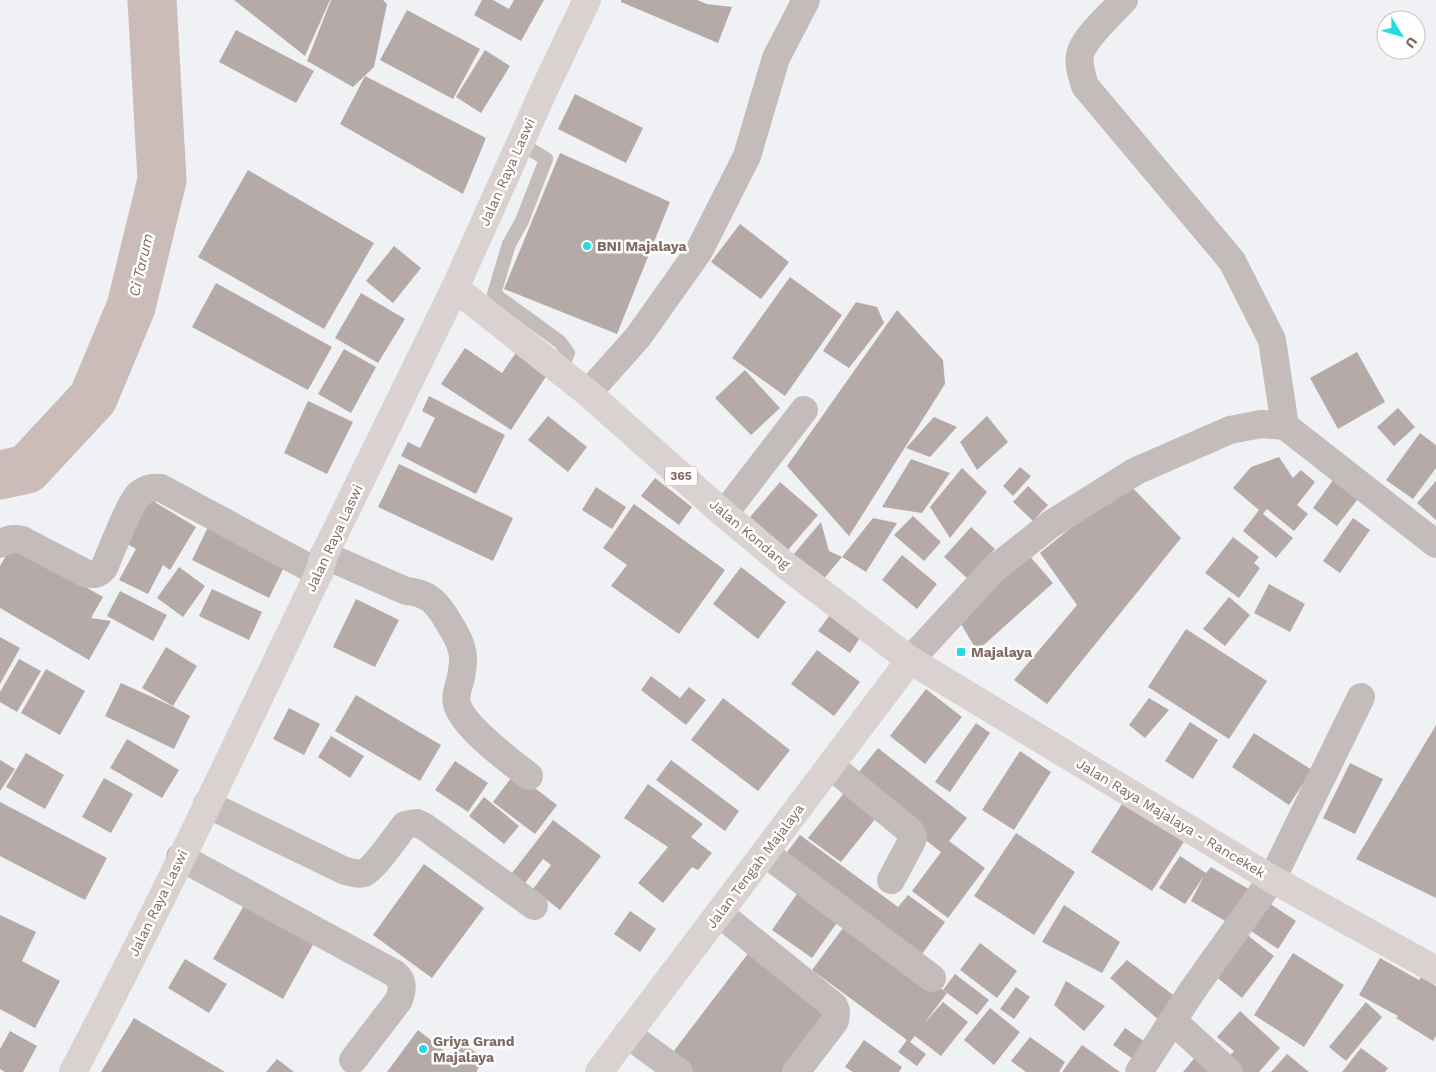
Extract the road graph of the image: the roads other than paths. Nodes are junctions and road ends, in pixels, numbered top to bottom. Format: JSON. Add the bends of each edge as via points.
{"nodes":[{"id":1,"x":587,"y":0,"type":"edge"},
{"id":2,"x":806,"y":0,"type":"edge"},
{"id":3,"x":1124,"y":0,"type":"edge"},
{"id":4,"x":520,"y":143,"type":"junction"},
{"id":5,"x":455,"y":288,"type":"junction"},
{"id":6,"x":560,"y":371,"type":"junction"},
{"id":7,"x":588,"y":393,"type":"junction"},
{"id":8,"x":804,"y":410,"type":"dead end"},
{"id":9,"x":1285,"y":426,"type":"junction"},
{"id":10,"x":724,"y":514,"type":"junction"},
{"id":11,"x":0,"y":544,"type":"edge"},
{"id":12,"x":1436,"y":544,"type":"edge"},
{"id":13,"x":321,"y":564,"type":"junction"},
{"id":14,"x":910,"y":660,"type":"junction"},
{"id":15,"x":1361,"y":697,"type":"dead end"},
{"id":16,"x":831,"y":766,"type":"junction"},
{"id":17,"x":529,"y":776,"type":"dead end"},
{"id":18,"x":207,"y":804,"type":"junction"},
{"id":19,"x":765,"y":853,"type":"junction"},
{"id":20,"x":180,"y":857,"type":"junction"},
{"id":21,"x":1272,"y":879,"type":"junction"},
{"id":22,"x":891,"y":880,"type":"dead end"},
{"id":23,"x":534,"y":906,"type":"dead end"},
{"id":24,"x":719,"y":913,"type":"junction"},
{"id":25,"x":1436,"y":970,"type":"edge"},
{"id":26,"x":932,"y":978,"type":"dead end"},
{"id":27,"x":1173,"y":1021,"type":"junction"},
{"id":28,"x":627,"y":1034,"type":"junction"},
{"id":29,"x":353,"y":1060,"type":"dead end"},
{"id":30,"x":73,"y":1072,"type":"edge"},
{"id":31,"x":599,"y":1072,"type":"edge"},
{"id":32,"x":679,"y":1072,"type":"edge"},
{"id":33,"x":796,"y":1072,"type":"edge"},
{"id":34,"x":1139,"y":1072,"type":"edge"},
{"id":35,"x":1229,"y":1072,"type":"edge"}],
"edges":[{"from":1,"to":4,"type":"main road","name":"Jalan Raya Laswi"},
{"from":2,"to":7,"type":"street","via":[[776,58],[747,156],[699,251],[638,337]]},
{"from":3,"to":9,"type":"street","via":[[1081,52],[1080,66],[1085,86],[1232,261],[1272,340]]},
{"from":4,"to":5,"type":"main road","name":"Jalan Raya Laswi"},
{"from":4,"to":6,"type":"lane","via":[[546,159],[522,221],[509,244],[494,294],[560,342],[568,353]]},
{"from":5,"to":6,"type":"main road","name":"Jalan Kondang","number":"365"},
{"from":5,"to":13,"type":"main road","name":"Jalan Raya Laswi"},
{"from":6,"to":7,"type":"main road","name":"Jalan Kondang","number":"365"},
{"from":7,"to":10,"type":"main road","name":"Jalan Kondang","number":"365"},
{"from":8,"to":10,"type":"street"},
{"from":9,"to":12,"type":"street"},
{"from":9,"to":14,"type":"street","via":[[1261,424],[1230,430],[1136,471],[1051,524],[993,570]]},
{"from":10,"to":14,"type":"main road","name":"Jalan Kondang","number":"365"},
{"from":11,"to":13,"type":"street","via":[[8,539],[22,540],[85,573],[100,573],[135,500],[154,487]]},
{"from":13,"to":17,"type":"street","via":[[417,592],[439,606],[463,653],[456,703],[490,745]]},
{"from":13,"to":18,"type":"main road","name":"Jalan Raya Laswi"},
{"from":14,"to":16,"type":"main road","name":"Jalan Tengah Majalaya"},
{"from":14,"to":21,"type":"main road","name":"Jalan Raya Majalaya - Rancekek"},
{"from":15,"to":21,"type":"street"},
{"from":16,"to":19,"type":"main road","name":"Jalan Tengah Majalaya"},
{"from":16,"to":22,"type":"street","via":[[913,836]]},
{"from":18,"to":20,"type":"main road","name":"Jalan Raya Laswi"},
{"from":18,"to":23,"type":"street","via":[[345,871],[363,874],[405,825],[417,823]]},
{"from":19,"to":24,"type":"main road","name":"Jalan Tengah Majalaya"},
{"from":19,"to":26,"type":"street"},
{"from":20,"to":29,"type":"street","via":[[399,977],[402,981],[399,1000]]},
{"from":20,"to":30,"type":"main road","name":"Jalan Raya Laswi"},
{"from":21,"to":25,"type":"main road","name":"Jalan Raya Majalaya - Rancekek"},
{"from":21,"to":27,"type":"street"},
{"from":24,"to":28,"type":"main road","name":"Jalan Tengah Majalaya"},
{"from":24,"to":33,"type":"street","via":[[834,1006],[835,1021]]},
{"from":27,"to":34,"type":"street"},
{"from":27,"to":35,"type":"street"},
{"from":28,"to":31,"type":"main road","name":"Jalan Tengah Majalaya"},
{"from":28,"to":32,"type":"street"}]}
